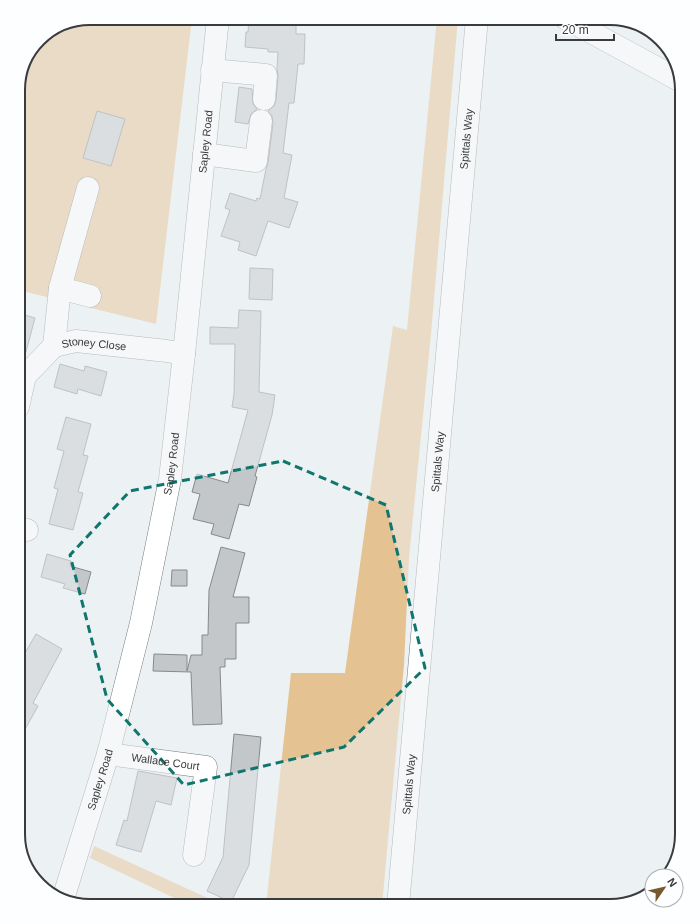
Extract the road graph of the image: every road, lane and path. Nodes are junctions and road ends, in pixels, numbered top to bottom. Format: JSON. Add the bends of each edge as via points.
{"nodes":[{"id":1,"x":217,"y":25,"type":"edge"},
{"id":2,"x":476,"y":25,"type":"edge"},
{"id":3,"x":578,"y":25,"type":"edge"},
{"id":4,"x":212,"y":70,"type":"junction"},
{"id":5,"x":673,"y":77,"type":"edge"},
{"id":6,"x":264,"y":99,"type":"dead end"},
{"id":7,"x":261,"y":121,"type":"dead end"},
{"id":8,"x":204,"y":154,"type":"junction"},
{"id":9,"x":88,"y":188,"type":"dead end"},
{"id":10,"x":60,"y":288,"type":"junction"},
{"id":11,"x":90,"y":296,"type":"dead end"},
{"id":12,"x":54,"y":346,"type":"junction"},
{"id":13,"x":184,"y":354,"type":"junction"},
{"id":14,"x":25,"y":376,"type":"edge"},
{"id":15,"x":108,"y":754,"type":"junction"},
{"id":16,"x":194,"y":855,"type":"dead end"},
{"id":17,"x":64,"y":893,"type":"edge"},
{"id":18,"x":399,"y":899,"type":"edge"}],
"edges":[{"from":1,"to":4,"type":"main road","name":"Sapley Road"},
{"from":2,"to":18,"type":"main road","name":"Spittals Way"},
{"from":3,"to":5,"type":"main road"},
{"from":4,"to":6,"type":"main road","via":[[266,75]]},
{"from":4,"to":8,"type":"main road","name":"Sapley Road"},
{"from":7,"to":8,"type":"main road","via":[[256,161]]},
{"from":8,"to":13,"type":"main road","name":"Sapley Road"},
{"from":9,"to":10,"type":"main road"},
{"from":10,"to":11,"type":"main road"},
{"from":10,"to":12,"type":"main road"},
{"from":12,"to":13,"type":"main road","name":"Stoney Close","via":[[76,341]]},
{"from":12,"to":14,"type":"main road","name":"Stoney Close"},
{"from":13,"to":15,"type":"main road","name":"Sapley Road","via":[[170,479],[141,623]]},
{"from":15,"to":16,"type":"main road","name":"Wallace Court","via":[[206,767]]},
{"from":15,"to":17,"type":"main road","name":"Sapley Road"}]}
